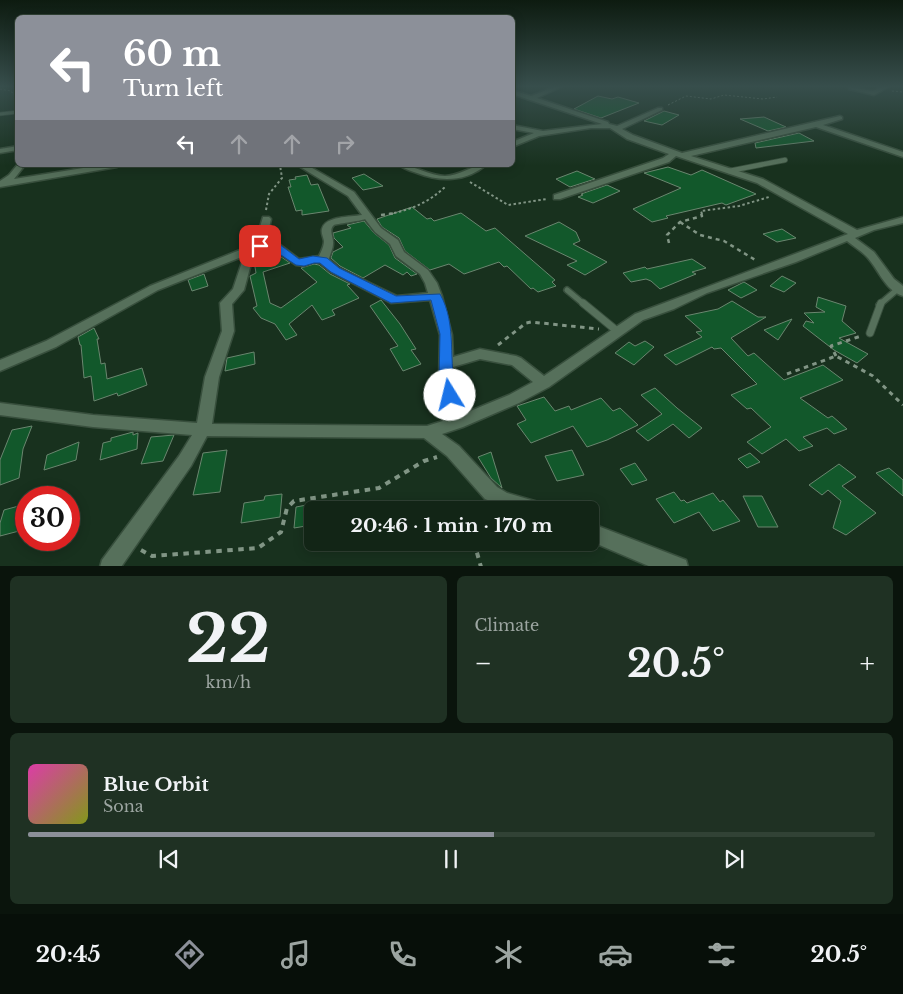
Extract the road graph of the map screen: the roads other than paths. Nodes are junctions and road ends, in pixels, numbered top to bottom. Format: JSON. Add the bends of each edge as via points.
{"nodes":[{"id":1,"x":578,"y":113,"type":"edge"},
{"id":2,"x":649,"y":113,"type":"edge"},
{"id":3,"x":840,"y":118,"type":"dead end"},
{"id":4,"x":816,"y":125,"type":"junction"},
{"id":5,"x":515,"y":127,"type":"edge"},
{"id":6,"x":614,"y":128,"type":"junction"},
{"id":7,"x":544,"y":132,"type":"junction"},
{"id":8,"x":515,"y":144,"type":"edge"},
{"id":9,"x":15,"y":148,"type":"edge"},
{"id":10,"x":0,"y":151,"type":"edge"},
{"id":11,"x":677,"y":155,"type":"junction"},
{"id":12,"x":903,"y":155,"type":"edge"},
{"id":13,"x":785,"y":160,"type":"dead end"},
{"id":14,"x":20,"y":167,"type":"edge"},
{"id":15,"x":105,"y":167,"type":"edge"},
{"id":16,"x":305,"y":167,"type":"edge"},
{"id":17,"x":408,"y":167,"type":"edge"},
{"id":18,"x":478,"y":167,"type":"edge"},
{"id":19,"x":729,"y":171,"type":"junction"},
{"id":20,"x":0,"y":184,"type":"edge"},
{"id":21,"x":557,"y":197,"type":"road end"},
{"id":22,"x":368,"y":216,"type":"junction"},
{"id":23,"x":266,"y":219,"type":"road end"},
{"id":24,"x":903,"y":220,"type":"edge"},
{"id":25,"x":852,"y":235,"type":"junction"},
{"id":26,"x":260,"y":246,"type":"junction"},
{"id":27,"x":323,"y":260,"type":"junction"},
{"id":28,"x":567,"y":290,"type":"dead end"},
{"id":29,"x":901,"y":290,"type":"edge"},
{"id":30,"x":436,"y":296,"type":"junction"},
{"id":31,"x":617,"y":331,"type":"junction"},
{"id":32,"x":870,"y":334,"type":"road end"},
{"id":33,"x":446,"y":364,"type":"junction"},
{"id":34,"x":0,"y":366,"type":"edge"},
{"id":35,"x":544,"y":383,"type":"junction"},
{"id":36,"x":0,"y":410,"type":"edge"},
{"id":37,"x":458,"y":423,"type":"junction"},
{"id":38,"x":203,"y":430,"type":"junction"},
{"id":39,"x":427,"y":432,"type":"junction"},
{"id":40,"x":508,"y":501,"type":"edge"},
{"id":41,"x":599,"y":536,"type":"edge"},
{"id":42,"x":109,"y":566,"type":"edge"},
{"id":43,"x":679,"y":566,"type":"edge"}],
"edges":[{"from":1,"to":6,"type":"street"},
{"from":2,"to":6,"type":"street"},
{"from":3,"to":4,"type":"street"},
{"from":4,"to":11,"type":"street"},
{"from":4,"to":12,"type":"street"},
{"from":5,"to":7,"type":"street"},
{"from":6,"to":7,"type":"street","via":[[599,125]]},
{"from":6,"to":11,"type":"street"},
{"from":7,"to":8,"type":"street"},
{"from":9,"to":10,"type":"street"},
{"from":11,"to":19,"type":"street"},
{"from":11,"to":21,"type":"street"},
{"from":13,"to":19,"type":"lane"},
{"from":14,"to":20,"type":"street","via":[[12,177]]},
{"from":15,"to":20,"type":"street"},
{"from":16,"to":22,"type":"street","via":[[352,194]]},
{"from":17,"to":18,"type":"street","via":[[435,178],[457,177]]},
{"from":19,"to":25,"type":"street","via":[[760,182]]},
{"from":22,"to":27,"type":"street","via":[[334,221],[328,225],[329,242]]},
{"from":22,"to":30,"type":"street","via":[[378,230],[394,242],[400,254],[424,272]]},
{"from":23,"to":26,"type":"street"},
{"from":24,"to":25,"type":"street"},
{"from":25,"to":29,"type":"street"},
{"from":25,"to":31,"type":"street","via":[[639,317]]},
{"from":26,"to":27,"type":"street","via":[[275,246],[296,262]]},
{"from":26,"to":34,"type":"street","via":[[154,288],[51,344]]},
{"from":26,"to":38,"type":"street","via":[[247,260],[238,290],[226,303],[228,331],[212,377]]},
{"from":27,"to":30,"type":"street","via":[[335,270],[395,300]]},
{"from":28,"to":31,"type":"lane"},
{"from":29,"to":32,"type":"lane","via":[[879,305]]},
{"from":30,"to":33,"type":"street","via":[[446,334]]},
{"from":31,"to":35,"type":"street"},
{"from":33,"to":35,"type":"street","via":[[480,354],[516,361]]},
{"from":33,"to":37,"type":"street","via":[[446,382]]},
{"from":35,"to":37,"type":"street"},
{"from":36,"to":38,"type":"street"},
{"from":37,"to":39,"type":"street"},
{"from":38,"to":39,"type":"street"},
{"from":38,"to":42,"type":"street","via":[[185,461]]},
{"from":39,"to":40,"type":"street","via":[[453,451],[491,493]]},
{"from":41,"to":43,"type":"street"}]}
